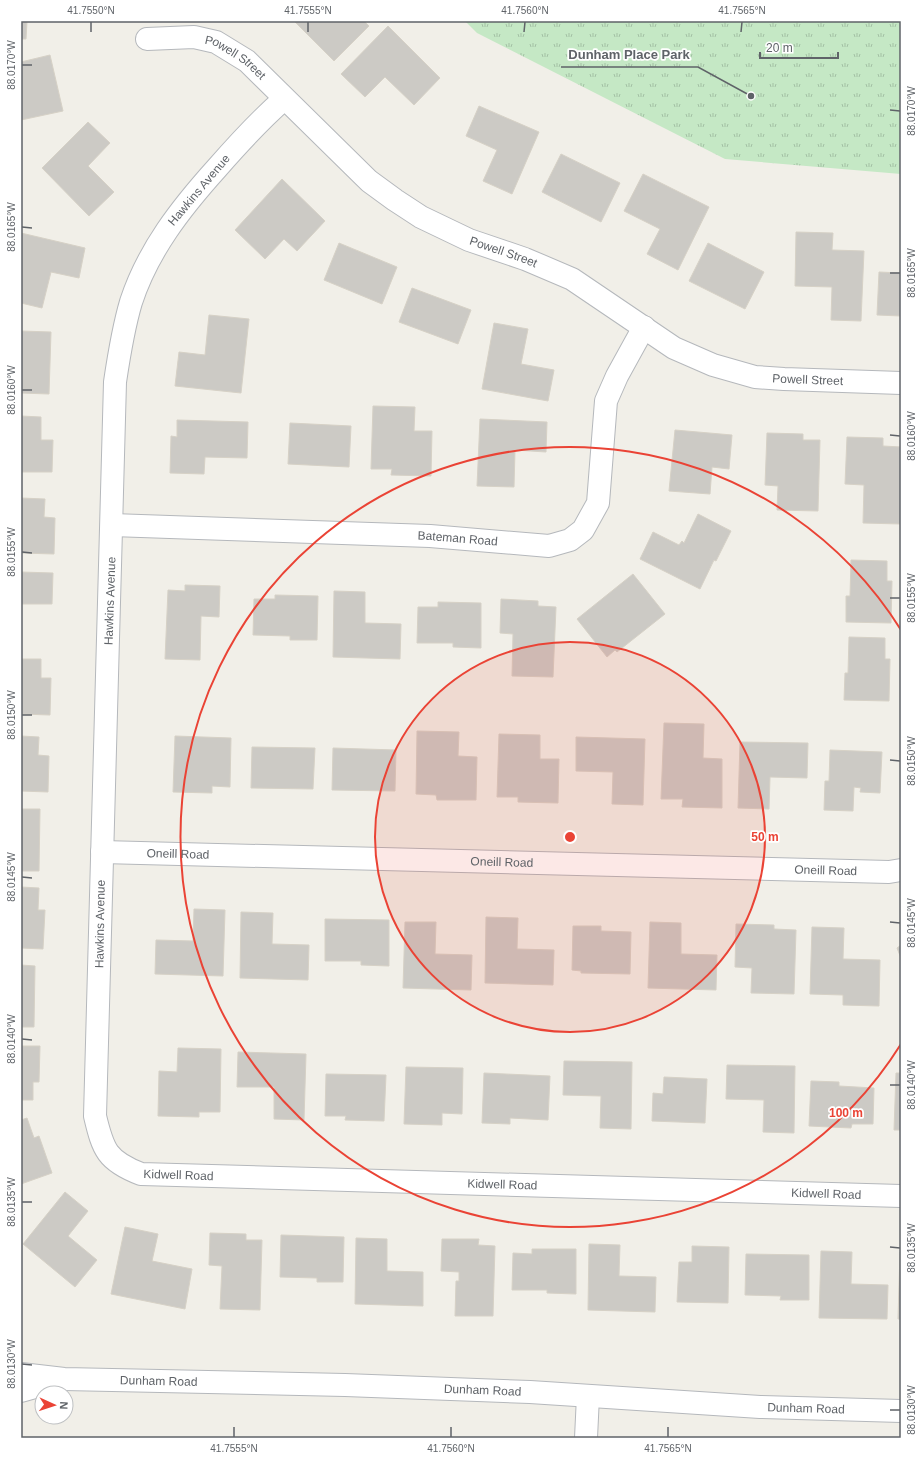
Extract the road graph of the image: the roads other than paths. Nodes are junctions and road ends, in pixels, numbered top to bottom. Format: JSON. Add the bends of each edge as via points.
{"nodes":[{"id":1,"x":147,"y":39,"type":"dead end"},
{"id":2,"x":284,"y":99,"type":"junction"},
{"id":3,"x":644,"y":327,"type":"junction"},
{"id":4,"x":901,"y":383,"type":"edge"},
{"id":5,"x":112,"y":525,"type":"junction"},
{"id":6,"x":102,"y":852,"type":"junction"},
{"id":7,"x":901,"y":870,"type":"edge"},
{"id":8,"x":109,"y":1155,"type":"joint"},
{"id":9,"x":901,"y":1196,"type":"edge"},
{"id":10,"x":21,"y":1374,"type":"edge"},
{"id":11,"x":64,"y":1379,"type":"junction"},
{"id":12,"x":21,"y":1391,"type":"edge"},
{"id":13,"x":588,"y":1396,"type":"junction"},
{"id":14,"x":901,"y":1411,"type":"edge"},
{"id":15,"x":586,"y":1438,"type":"edge"}],
"edges":[{"from":1,"to":2,"type":"street","name":"Powell Street","via":[[194,37],[216,42],[247,61]]},
{"from":2,"to":3,"type":"street","name":"Powell Street","via":[[369,181],[421,217],[469,240],[525,259],[572,279]]},
{"from":2,"to":5,"type":"street","name":"Hawkins Avenue","via":[[258,122],[186,203],[165,231],[147,264],[132,302],[120,346],[115,382]]},
{"from":3,"to":4,"type":"street","name":"Powell Street","via":[[674,348],[713,365],[744,374],[784,380]]},
{"from":3,"to":5,"type":"street","name":"Bateman Road","via":[[606,401],[598,503],[583,530],[570,540],[549,546],[430,536]]},
{"from":5,"to":6,"type":"street","name":"Hawkins Avenue"},
{"from":6,"to":7,"type":"street","name":"Oneill Road","via":[[889,872]]},
{"from":6,"to":8,"type":"street","name":"Hawkins Avenue","via":[[95,1116],[100,1138]]},
{"from":8,"to":9,"type":"street","name":"Kidwell Road","via":[[122,1167],[141,1174]]},
{"from":10,"to":11,"type":"street","name":"Dunham Road"},
{"from":11,"to":12,"type":"street","name":"Dunham Road"},
{"from":11,"to":13,"type":"street","name":"Dunham Road","via":[[345,1385]]},
{"from":13,"to":14,"type":"street","name":"Dunham Road","via":[[760,1407]]},
{"from":13,"to":15,"type":"street"}]}
